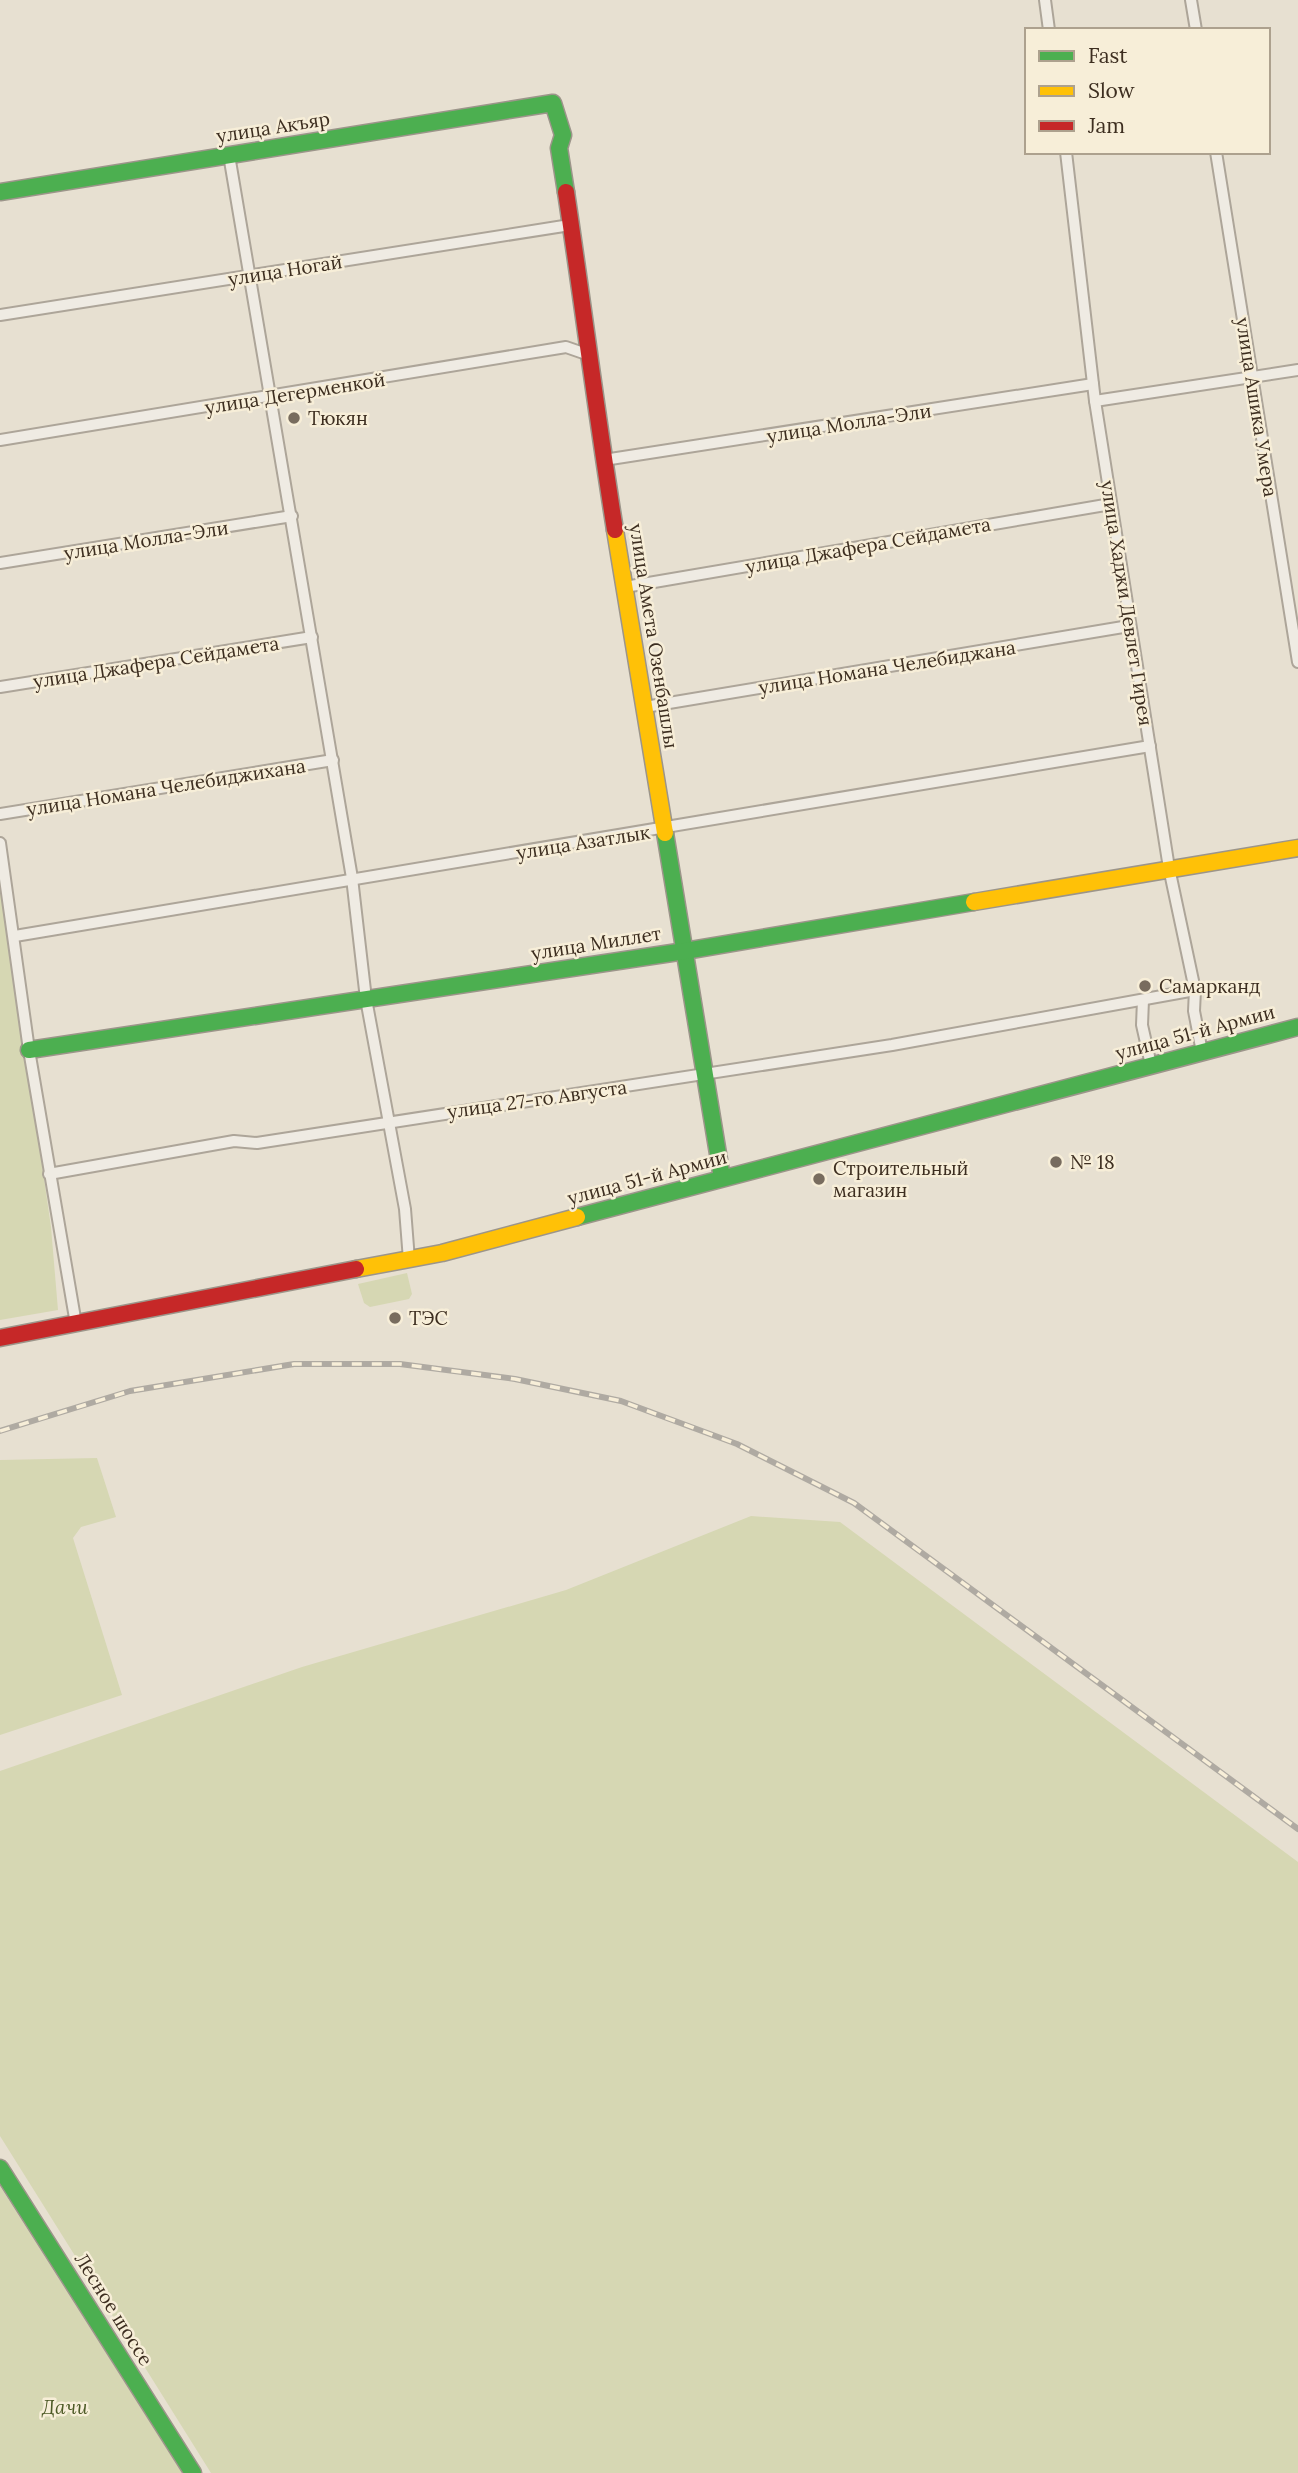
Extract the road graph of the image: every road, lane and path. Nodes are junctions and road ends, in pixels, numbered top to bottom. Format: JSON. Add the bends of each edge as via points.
{"nodes":[{"id":1,"x":1045,"y":0,"type":"edge"},
{"id":2,"x":1191,"y":0,"type":"edge"},
{"id":3,"x":1049,"y":28,"type":"edge"},
{"id":4,"x":1196,"y":28,"type":"edge"},
{"id":5,"x":553,"y":103,"type":"joint"},
{"id":6,"x":1066,"y":154,"type":"edge"},
{"id":7,"x":1216,"y":154,"type":"edge"},
{"id":8,"x":229,"y":155,"type":"junction"},
{"id":9,"x":0,"y":192,"type":"edge"},
{"id":10,"x":570,"y":225,"type":"junction"},
{"id":11,"x":250,"y":275,"type":"junction"},
{"id":12,"x":0,"y":315,"type":"edge"},
{"id":13,"x":589,"y":355,"type":"junction"},
{"id":14,"x":1298,"y":370,"type":"edge"},
{"id":15,"x":1252,"y":377,"type":"junction"},
{"id":16,"x":1093,"y":384,"type":"junction"},
{"id":17,"x":272,"y":397,"type":"junction"},
{"id":18,"x":1095,"y":401,"type":"junction"},
{"id":19,"x":0,"y":440,"type":"edge"},
{"id":20,"x":604,"y":460,"type":"junction"},
{"id":21,"x":1111,"y":504,"type":"junction"},
{"id":22,"x":292,"y":516,"type":"junction"},
{"id":23,"x":0,"y":563,"type":"edge"},
{"id":24,"x":625,"y":587,"type":"junction"},
{"id":25,"x":1129,"y":626,"type":"junction"},
{"id":26,"x":312,"y":637,"type":"junction"},
{"id":27,"x":1298,"y":662,"type":"edge"},
{"id":28,"x":0,"y":687,"type":"edge"},
{"id":29,"x":645,"y":707,"type":"junction"},
{"id":30,"x":1150,"y":746,"type":"junction"},
{"id":31,"x":333,"y":760,"type":"junction"},
{"id":32,"x":0,"y":814,"type":"edge"},
{"id":33,"x":665,"y":829,"type":"junction"},
{"id":34,"x":0,"y":842,"type":"edge"},
{"id":35,"x":1298,"y":848,"type":"edge"},
{"id":36,"x":1169,"y":868,"type":"junction"},
{"id":37,"x":352,"y":878,"type":"junction"},
{"id":38,"x":15,"y":936,"type":"junction"},
{"id":39,"x":685,"y":951,"type":"junction"},
{"id":40,"x":1195,"y":990,"type":"junction"},
{"id":41,"x":366,"y":999,"type":"junction"},
{"id":42,"x":1143,"y":1000,"type":"junction"},
{"id":43,"x":1298,"y":1027,"type":"edge"},
{"id":44,"x":29,"y":1050,"type":"junction"},
{"id":45,"x":1202,"y":1052,"type":"junction"},
{"id":46,"x":1151,"y":1065,"type":"junction"},
{"id":47,"x":705,"y":1074,"type":"junction"},
{"id":48,"x":387,"y":1121,"type":"junction"},
{"id":49,"x":49,"y":1174,"type":"junction"},
{"id":50,"x":722,"y":1178,"type":"junction"},
{"id":51,"x":409,"y":1260,"type":"junction"},
{"id":52,"x":76,"y":1324,"type":"junction"},
{"id":53,"x":0,"y":1338,"type":"edge"},
{"id":54,"x":0,"y":2168,"type":"edge"},
{"id":55,"x":193,"y":2473,"type":"edge"}],
"edges":[{"from":1,"to":3,"type":"street"},
{"from":2,"to":4,"type":"street"},
{"from":5,"to":8,"type":"street","name":"улица Акъяр"},
{"from":5,"to":10,"type":"street","name":"улица Амета Озенбашлы","via":[[563,135],[559,148]]},
{"from":6,"to":16,"type":"street","name":"улица Хаджи Девлет Гирея"},
{"from":7,"to":15,"type":"street","name":"улица Ашика Умера"},
{"from":8,"to":9,"type":"street","name":"улица Акъяр"},
{"from":8,"to":11,"type":"street"},
{"from":10,"to":11,"type":"street","name":"улица Ногай"},
{"from":10,"to":13,"type":"street","name":"улица Амета Озенбашлы"},
{"from":11,"to":12,"type":"street","name":"улица Ногай"},
{"from":11,"to":17,"type":"street"},
{"from":13,"to":17,"type":"street","name":"улица Дегерменкой","via":[[566,347]]},
{"from":13,"to":20,"type":"street","name":"улица Амета Озенбашлы"},
{"from":14,"to":15,"type":"street"},
{"from":15,"to":18,"type":"street"},
{"from":15,"to":27,"type":"street","name":"улица Ашика Умера"},
{"from":16,"to":18,"type":"street","name":"улица Хаджи Девлет Гирея"},
{"from":16,"to":20,"type":"street","name":"улица Молла-Эли"},
{"from":17,"to":19,"type":"street","name":"улица Дегерменкой"},
{"from":17,"to":22,"type":"street"},
{"from":18,"to":21,"type":"street","name":"улица Хаджи Девлет Гирея"},
{"from":20,"to":24,"type":"street","name":"улица Амета Озенбашлы"},
{"from":21,"to":24,"type":"street","name":"улица Джафера Сейдамета"},
{"from":21,"to":25,"type":"street","name":"улица Хаджи Девлет Гирея"},
{"from":22,"to":23,"type":"street","name":"улица Молла-Эли"},
{"from":22,"to":26,"type":"street"},
{"from":24,"to":29,"type":"street","name":"улица Амета Озенбашлы"},
{"from":25,"to":29,"type":"street","name":"улица Номана Челебиджана"},
{"from":25,"to":30,"type":"street","name":"улица Хаджи Девлет Гирея"},
{"from":26,"to":28,"type":"street","name":"улица Джафера Сейдамета"},
{"from":26,"to":31,"type":"street"},
{"from":29,"to":33,"type":"street","name":"улица Амета Озенбашлы"},
{"from":30,"to":33,"type":"street","name":"улица Азатлык"},
{"from":30,"to":36,"type":"street","name":"улица Хаджи Девлет Гирея"},
{"from":31,"to":32,"type":"street","name":"улица Номана Челебиджихана"},
{"from":31,"to":37,"type":"street"},
{"from":33,"to":37,"type":"street","name":"улица Азатлык"},
{"from":33,"to":39,"type":"street","name":"улица Амета Озенбашлы"},
{"from":34,"to":38,"type":"street"},
{"from":35,"to":36,"type":"street","name":"улица Миллет"},
{"from":36,"to":39,"type":"street","name":"улица Миллет"},
{"from":36,"to":40,"type":"street","name":"улица Хаджи Девлет Гирея"},
{"from":37,"to":38,"type":"street","name":"улица Азатлык"},
{"from":37,"to":41,"type":"street"},
{"from":38,"to":44,"type":"street"},
{"from":39,"to":41,"type":"street","name":"улица Миллет"},
{"from":39,"to":47,"type":"street","name":"улица Амета Озенбашлы"},
{"from":40,"to":42,"type":"street","name":"улица 27-го Августа"},
{"from":40,"to":45,"type":"street","name":"улица Хаджи Девлет Гирея"},
{"from":41,"to":44,"type":"street","name":"улица Миллет"},
{"from":41,"to":48,"type":"street"},
{"from":42,"to":46,"type":"street","via":[[1142,1026]]},
{"from":42,"to":47,"type":"street","name":"улица 27-го Августа"},
{"from":43,"to":45,"type":"street","name":"улица 51-й Армии"},
{"from":44,"to":49,"type":"street"},
{"from":45,"to":46,"type":"street","name":"улица 51-й Армии"},
{"from":46,"to":50,"type":"street","name":"улица 51-й Армии"},
{"from":47,"to":48,"type":"street","name":"улица 27-го Августа"},
{"from":47,"to":50,"type":"street","name":"улица Амета Озенбашлы"},
{"from":48,"to":49,"type":"street","name":"улица 27-го Августа","via":[[257,1143],[234,1141]]},
{"from":48,"to":51,"type":"street","via":[[405,1209]]},
{"from":49,"to":52,"type":"street"},
{"from":50,"to":51,"type":"street","name":"улица 51-й Армии"},
{"from":51,"to":52,"type":"street","name":"улица 51-й Армии"},
{"from":52,"to":53,"type":"street","name":"улица 51-й Армии"},
{"from":54,"to":55,"type":"street","name":"Лесное шоссе"}]}
